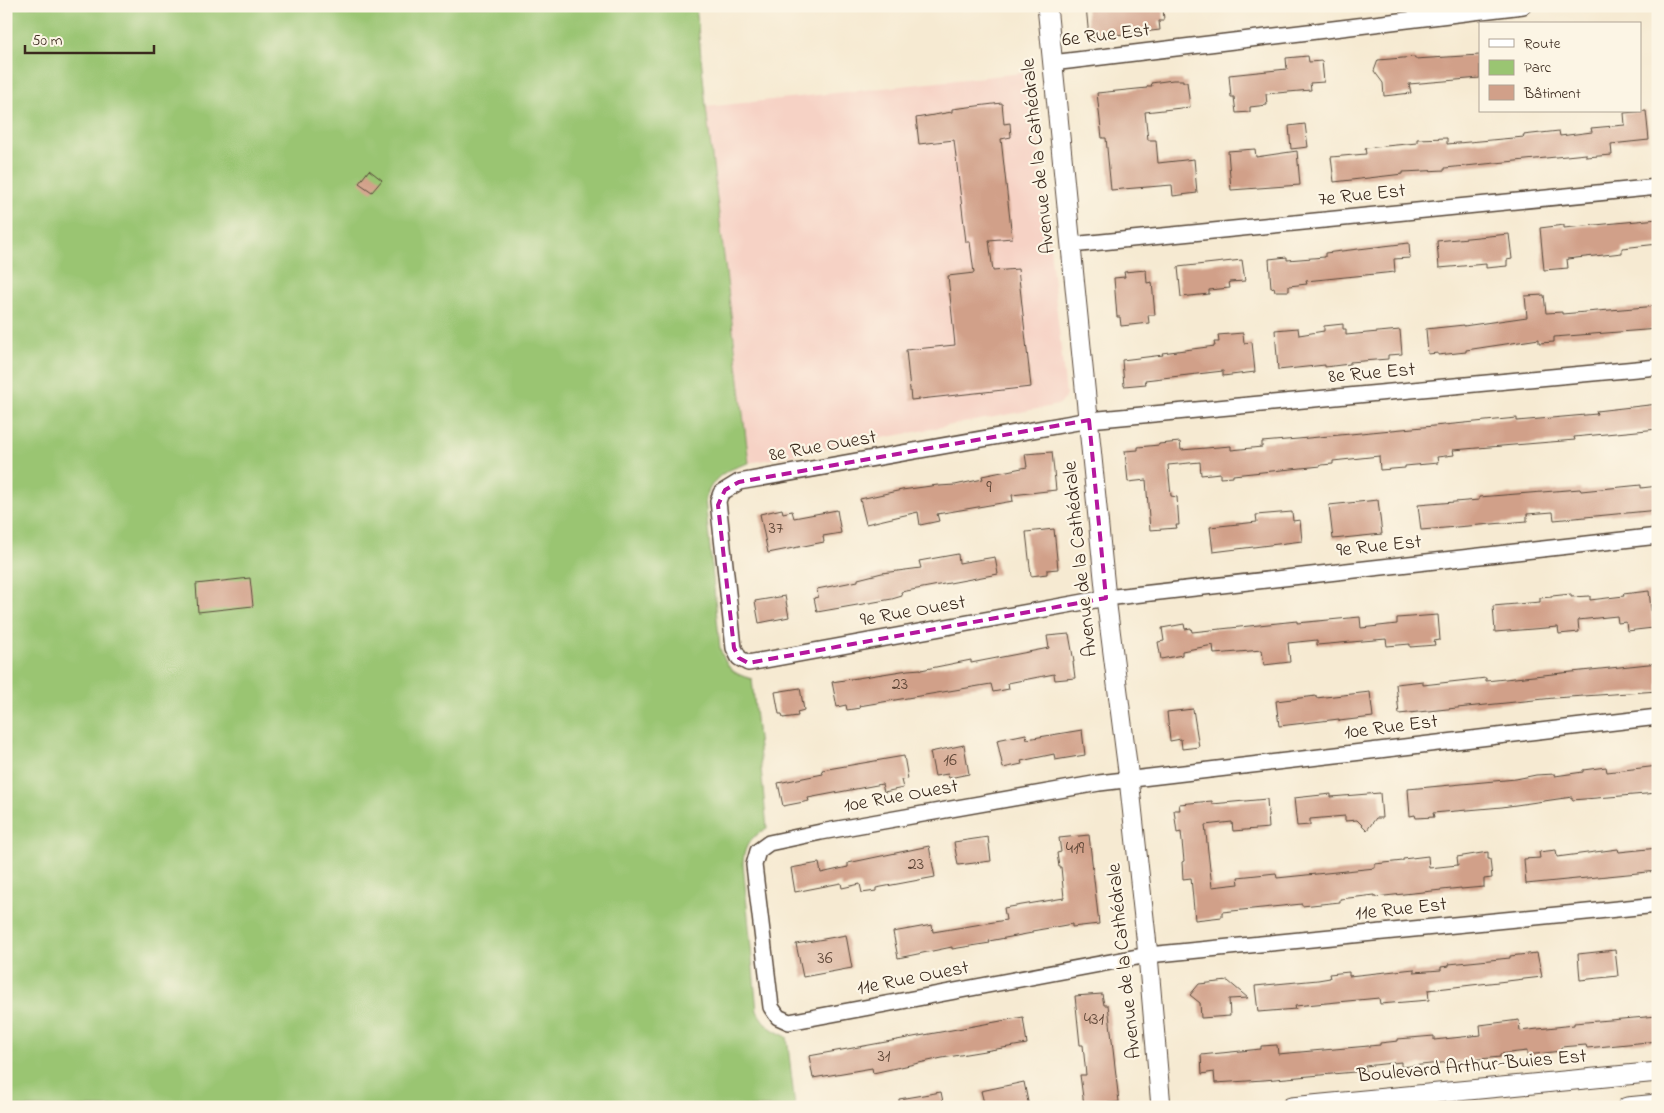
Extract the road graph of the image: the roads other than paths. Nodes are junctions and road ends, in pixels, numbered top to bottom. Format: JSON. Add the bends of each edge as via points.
{"nodes":[{"id":1,"x":1047,"y":6,"type":"edge"},
{"id":2,"x":1523,"y":6,"type":"edge"},
{"id":3,"x":1052,"y":62,"type":"junction"},
{"id":4,"x":1658,"y":187,"type":"edge"},
{"id":5,"x":1071,"y":245,"type":"junction"},
{"id":6,"x":1658,"y":367,"type":"edge"},
{"id":7,"x":1089,"y":420,"type":"junction"},
{"id":8,"x":1658,"y":536,"type":"edge"},
{"id":9,"x":1106,"y":598,"type":"junction"},
{"id":10,"x":734,"y":648,"type":"joint"},
{"id":11,"x":1658,"y":717,"type":"edge"},
{"id":12,"x":1129,"y":779,"type":"junction"},
{"id":13,"x":1658,"y":905,"type":"edge"},
{"id":14,"x":760,"y":926,"type":"joint"},
{"id":15,"x":1148,"y":955,"type":"junction"},
{"id":16,"x":1658,"y":1072,"type":"edge"},
{"id":17,"x":1658,"y":1104,"type":"edge"},
{"id":18,"x":1161,"y":1107,"type":"edge"},
{"id":19,"x":1291,"y":1107,"type":"edge"},
{"id":20,"x":1627,"y":1107,"type":"edge"}],
"edges":[{"from":1,"to":3,"type":"street","name":"Avenue de la Cathédrale"},
{"from":2,"to":3,"type":"street","name":"6e Rue Est"},
{"from":3,"to":5,"type":"street","name":"Avenue de la Cathédrale"},
{"from":4,"to":5,"type":"street","name":"7e Rue Est"},
{"from":5,"to":7,"type":"street","name":"Avenue de la Cathédrale"},
{"from":6,"to":7,"type":"street","name":"8e Rue Est"},
{"from":7,"to":9,"type":"street","name":"Avenue de la Cathédrale"},
{"from":7,"to":10,"type":"street","name":"8e Rue Ouest","via":[[739,482],[725,490],[718,501]]},
{"from":8,"to":9,"type":"street","name":"9e Rue Est"},
{"from":9,"to":10,"type":"street","name":"9e Rue Ouest","via":[[748,663],[739,658]]},
{"from":9,"to":12,"type":"street","name":"Avenue de la Cathédrale"},
{"from":11,"to":12,"type":"street","name":"10e Rue Est"},
{"from":12,"to":14,"type":"street","name":"10e Rue Ouest","via":[[769,843],[758,851],[754,866]]},
{"from":12,"to":15,"type":"street","name":"Avenue de la Cathédrale"},
{"from":13,"to":15,"type":"street","name":"11e Rue Est"},
{"from":14,"to":15,"type":"street","name":"11e Rue Ouest","via":[[771,1006],[778,1017],[789,1022]]},
{"from":15,"to":18,"type":"street","name":"Avenue de la Cathédrale"},
{"from":16,"to":19,"type":"street","name":"Boulevard Arthur-Buies Est"},
{"from":17,"to":20,"type":"street"}]}
